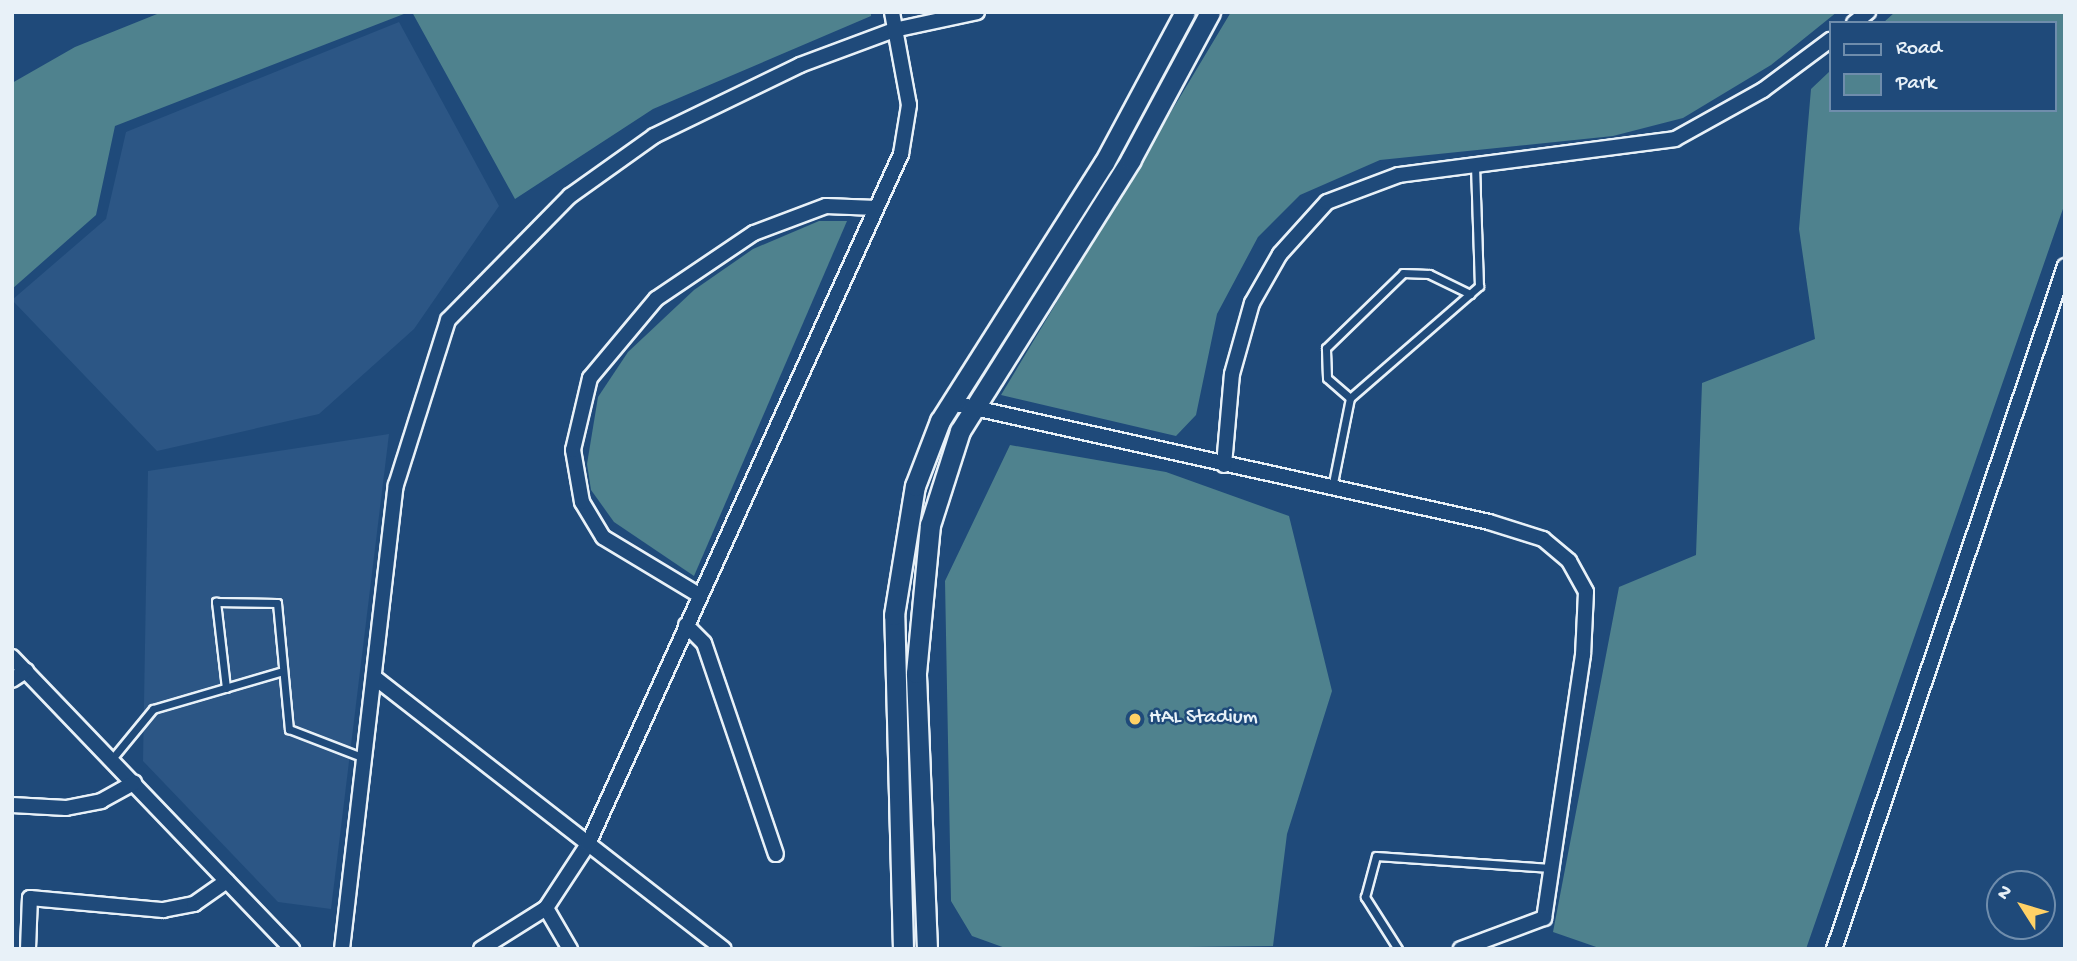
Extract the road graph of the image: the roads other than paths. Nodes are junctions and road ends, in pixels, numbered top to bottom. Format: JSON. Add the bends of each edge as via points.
{"nodes":[{"id":1,"x":892,"y":12,"type":"edge"},
{"id":2,"x":977,"y":12,"type":"edge"},
{"id":3,"x":1185,"y":12,"type":"edge"},
{"id":4,"x":1210,"y":12,"type":"edge"},
{"id":5,"x":894,"y":30,"type":"junction"},
{"id":6,"x":1828,"y":41,"type":"edge"},
{"id":7,"x":1475,"y":166,"type":"junction"},
{"id":8,"x":876,"y":208,"type":"junction"},
{"id":9,"x":2065,"y":266,"type":"edge"},
{"id":10,"x":1470,"y":294,"type":"junction"},
{"id":11,"x":1350,"y":398,"type":"junction"},
{"id":12,"x":952,"y":403,"type":"junction"},
{"id":13,"x":974,"y":409,"type":"junction"},
{"id":14,"x":1224,"y":465,"type":"junction"},
{"id":15,"x":1332,"y":488,"type":"junction"},
{"id":16,"x":699,"y":595,"type":"junction"},
{"id":17,"x":686,"y":625,"type":"junction"},
{"id":18,"x":12,"y":657,"type":"edge"},
{"id":19,"x":26,"y":671,"type":"junction"},
{"id":20,"x":284,"y":671,"type":"junction"},
{"id":21,"x":374,"y":677,"type":"junction"},
{"id":22,"x":12,"y":680,"type":"edge"},
{"id":23,"x":226,"y":688,"type":"junction"},
{"id":24,"x":364,"y":758,"type":"junction"},
{"id":25,"x":111,"y":760,"type":"junction"},
{"id":26,"x":134,"y":783,"type":"junction"},
{"id":27,"x":12,"y":805,"type":"edge"},
{"id":28,"x":588,"y":844,"type":"junction"},
{"id":29,"x":776,"y":854,"type":"dead end"},
{"id":30,"x":1551,"y":868,"type":"junction"},
{"id":31,"x":227,"y":881,"type":"junction"},
{"id":32,"x":546,"y":908,"type":"junction"},
{"id":33,"x":28,"y":949,"type":"edge"},
{"id":34,"x":292,"y":949,"type":"edge"},
{"id":35,"x":342,"y":949,"type":"edge"},
{"id":36,"x":481,"y":949,"type":"edge"},
{"id":37,"x":570,"y":949,"type":"edge"},
{"id":38,"x":724,"y":949,"type":"edge"},
{"id":39,"x":903,"y":949,"type":"edge"},
{"id":40,"x":927,"y":949,"type":"edge"},
{"id":41,"x":1398,"y":949,"type":"edge"},
{"id":42,"x":1461,"y":949,"type":"edge"},
{"id":43,"x":1834,"y":949,"type":"edge"}],
"edges":[{"from":1,"to":5,"type":"street"},
{"from":2,"to":5,"type":"street"},
{"from":3,"to":12,"type":"street","via":[[1104,163]]},
{"from":4,"to":13,"type":"street","via":[[1131,159]]},
{"from":5,"to":8,"type":"street","via":[[909,105],[901,154]]},
{"from":5,"to":21,"type":"street","via":[[800,65],[654,136],[570,195],[448,320],[396,485]]},
{"from":6,"to":7,"type":"street","via":[[1763,90],[1675,139]]},
{"from":7,"to":10,"type":"lane","via":[[1479,286]]},
{"from":7,"to":14,"type":"street","via":[[1399,175],[1327,202],[1280,254],[1252,303],[1233,374]]},
{"from":8,"to":16,"type":"street"},
{"from":8,"to":16,"type":"street","via":[[826,206],[754,233],[656,299],[590,378],[573,450],[582,502],[603,537]]},
{"from":9,"to":43,"type":"street"},
{"from":10,"to":11,"type":"lane"},
{"from":10,"to":11,"type":"lane","via":[[1429,274],[1403,273],[1326,348],[1327,378]]},
{"from":11,"to":15,"type":"lane"},
{"from":12,"to":13,"type":"street"},
{"from":12,"to":39,"type":"street","via":[[915,486],[894,615]]},
{"from":13,"to":14,"type":"street"},
{"from":13,"to":40,"type":"street","via":[[960,431],[930,526],[918,612]]},
{"from":14,"to":15,"type":"street"},
{"from":15,"to":30,"type":"street","via":[[1543,539],[1569,561],[1586,592],[1583,655]]},
{"from":16,"to":17,"type":"street"},
{"from":17,"to":28,"type":"street"},
{"from":17,"to":29,"type":"street","via":[[704,643]]},
{"from":18,"to":19,"type":"street"},
{"from":19,"to":22,"type":"street"},
{"from":19,"to":25,"type":"street"},
{"from":20,"to":23,"type":"lane"},
{"from":20,"to":23,"type":"lane","via":[[277,603],[216,602]]},
{"from":20,"to":24,"type":"lane","via":[[289,729]]},
{"from":21,"to":24,"type":"street"},
{"from":21,"to":28,"type":"street"},
{"from":23,"to":25,"type":"lane","via":[[153,709]]},
{"from":24,"to":35,"type":"street"},
{"from":25,"to":26,"type":"street"},
{"from":26,"to":27,"type":"street","via":[[101,801],[66,808]]},
{"from":26,"to":31,"type":"street"},
{"from":28,"to":32,"type":"street"},
{"from":28,"to":38,"type":"street"},
{"from":30,"to":41,"type":"lane","via":[[1376,856],[1365,897]]},
{"from":30,"to":42,"type":"street","via":[[1544,918]]},
{"from":31,"to":33,"type":"street","via":[[194,904],[163,910],[30,898]]},
{"from":31,"to":34,"type":"street"},
{"from":32,"to":36,"type":"street"},
{"from":32,"to":37,"type":"street"}]}
